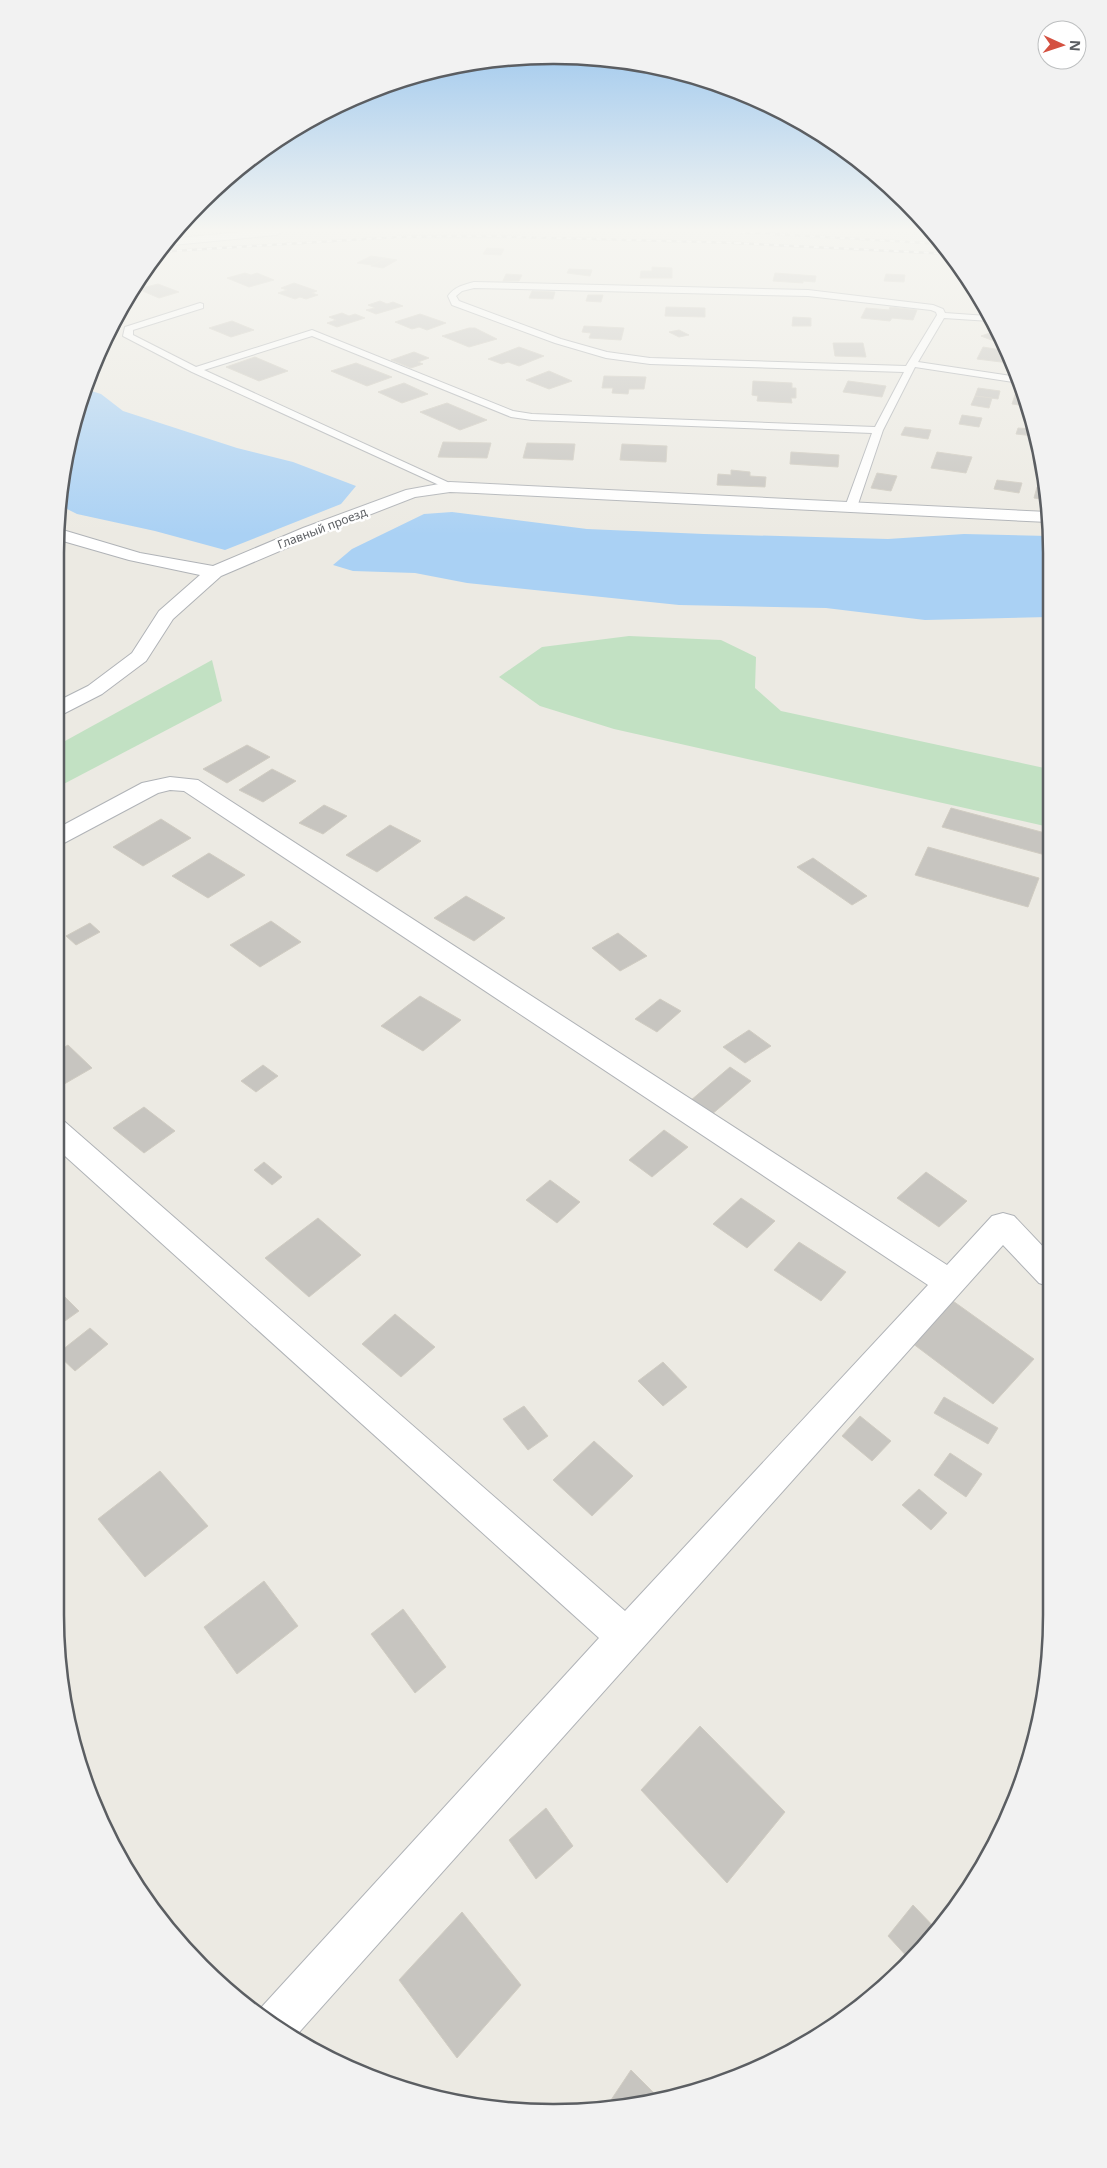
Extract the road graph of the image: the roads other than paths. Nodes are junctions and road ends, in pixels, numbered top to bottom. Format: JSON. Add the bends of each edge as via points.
{"nodes":[{"id":1,"x":128,"y":333,"type":"edge"},
{"id":2,"x":311,"y":333,"type":"edge"},
{"id":3,"x":312,"y":333,"type":"edge"},
{"id":4,"x":537,"y":333,"type":"edge"},
{"id":5,"x":931,"y":333,"type":"edge"},
{"id":6,"x":911,"y":367,"type":"junction"},
{"id":7,"x":195,"y":370,"type":"junction"},
{"id":8,"x":1011,"y":379,"type":"edge"},
{"id":9,"x":878,"y":430,"type":"junction"},
{"id":10,"x":450,"y":488,"type":"junction"},
{"id":11,"x":851,"y":507,"type":"junction"},
{"id":12,"x":1042,"y":517,"type":"edge"},
{"id":13,"x":65,"y":536,"type":"edge"},
{"id":14,"x":216,"y":572,"type":"junction"},
{"id":15,"x":64,"y":706,"type":"edge"},
{"id":16,"x":64,"y":834,"type":"edge"},
{"id":17,"x":64,"y":1137,"type":"edge"},
{"id":18,"x":1043,"y":1267,"type":"edge"},
{"id":19,"x":951,"y":1284,"type":"junction"},
{"id":20,"x":626,"y":1637,"type":"junction"},
{"id":21,"x":280,"y":2021,"type":"edge"}],
"edges":[{"from":1,"to":7,"type":"lane"},
{"from":2,"to":7,"type":"lane"},
{"from":3,"to":9,"type":"lane","via":[[511,414]]},
{"from":4,"to":6,"type":"lane","via":[[606,354],[650,361]]},
{"from":5,"to":6,"type":"lane"},
{"from":6,"to":8,"type":"lane"},
{"from":6,"to":9,"type":"lane"},
{"from":7,"to":10,"type":"lane"},
{"from":9,"to":11,"type":"lane"},
{"from":10,"to":11,"type":"street","name":"Главный проезд"},
{"from":10,"to":14,"type":"street","name":"Главный проезд","via":[[412,494],[309,532]]},
{"from":11,"to":12,"type":"street","name":"Главный проезд"},
{"from":13,"to":14,"type":"street","via":[[157,564]]},
{"from":14,"to":15,"type":"street","via":[[166,615],[139,657],[95,690]]},
{"from":16,"to":19,"type":"street","via":[[150,788],[178,782],[190,785]]},
{"from":17,"to":20,"type":"street"},
{"from":18,"to":19,"type":"street","via":[[1003,1225]]},
{"from":19,"to":20,"type":"street"},
{"from":20,"to":21,"type":"street"}]}
